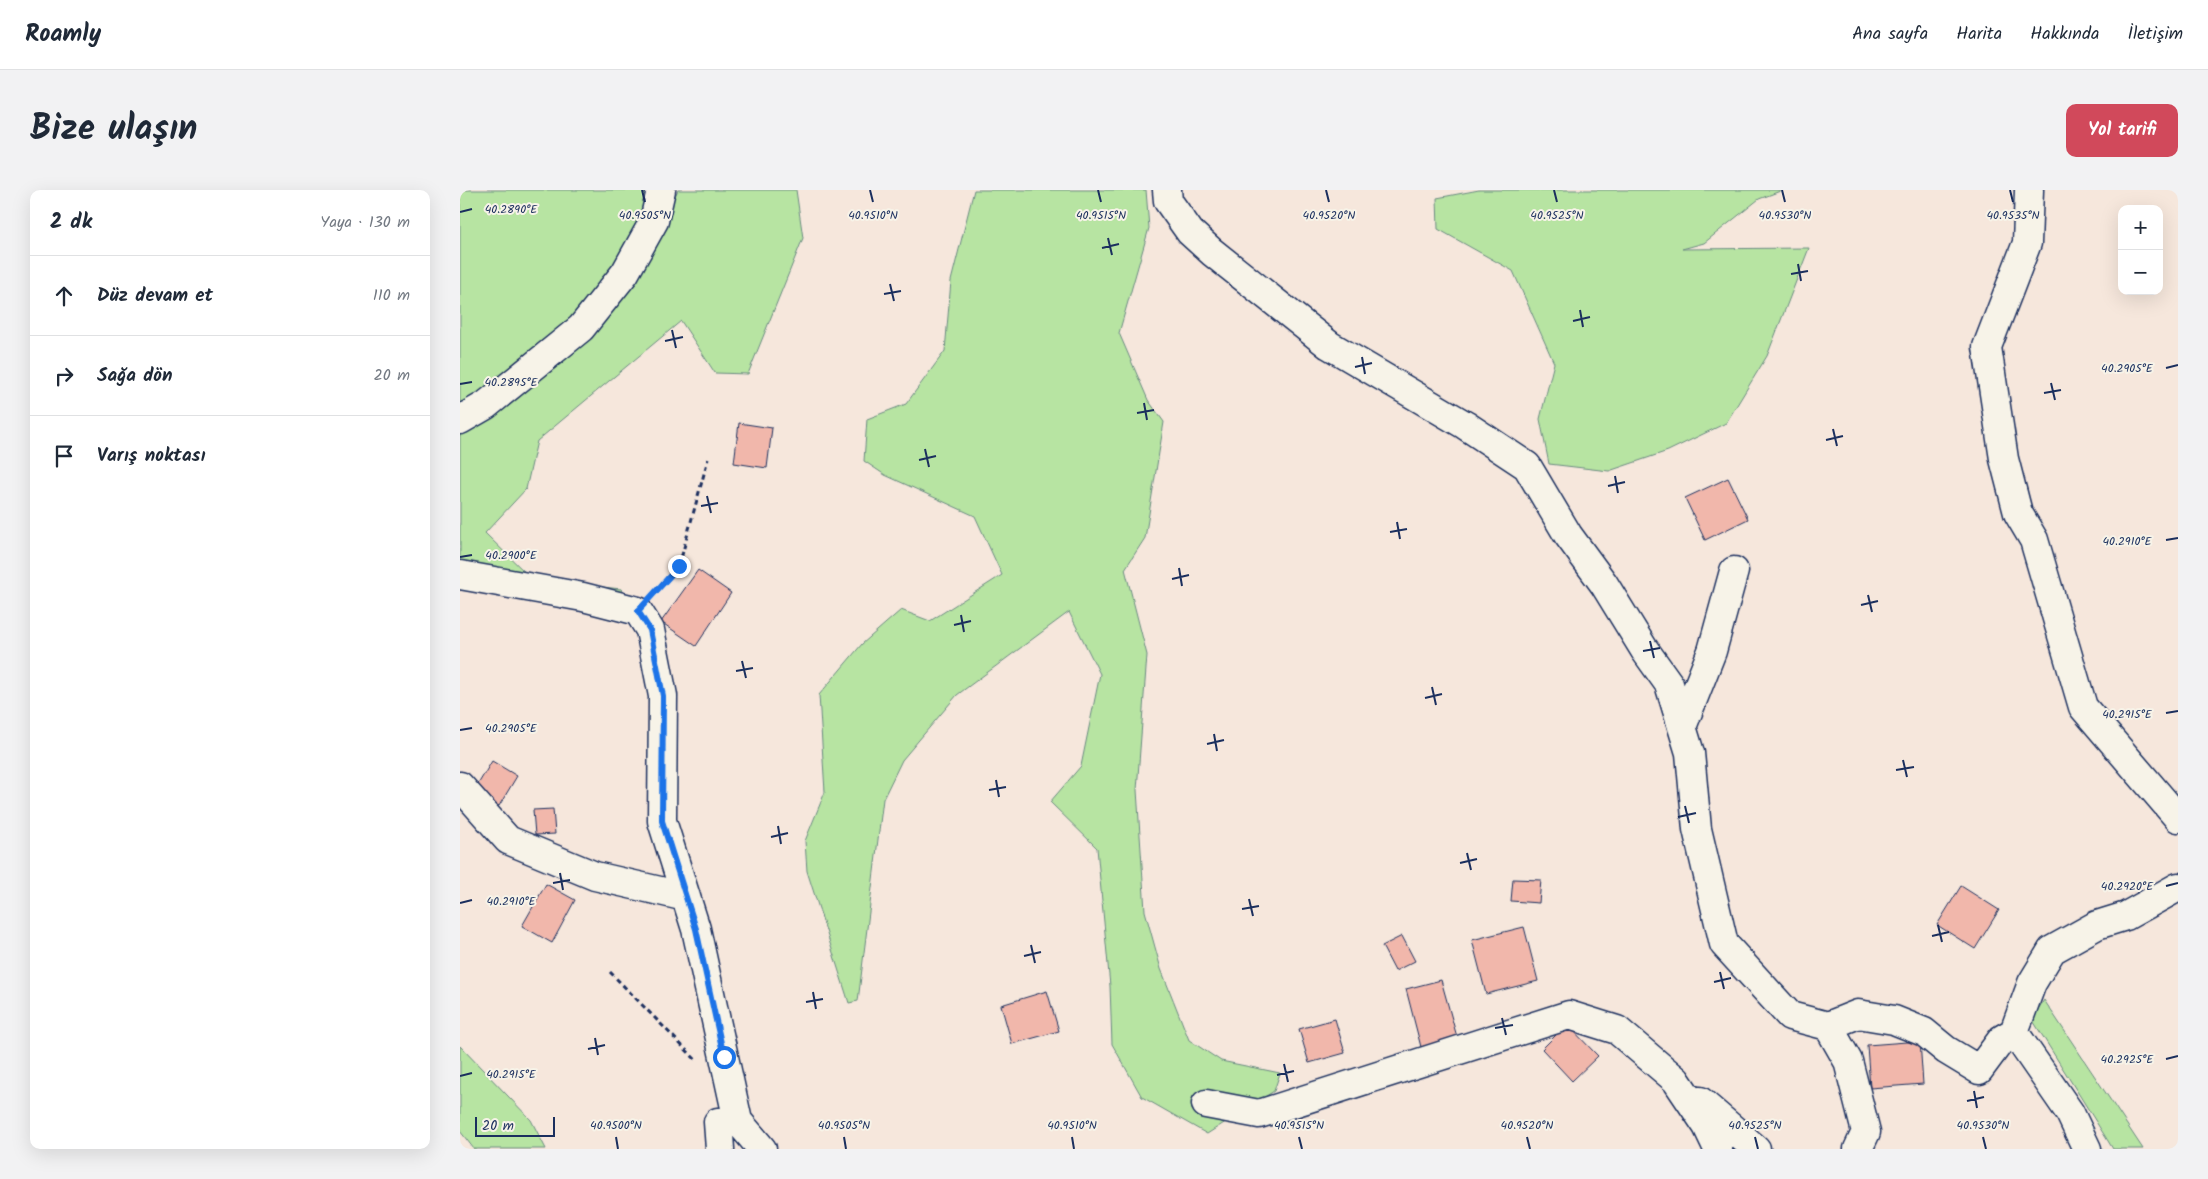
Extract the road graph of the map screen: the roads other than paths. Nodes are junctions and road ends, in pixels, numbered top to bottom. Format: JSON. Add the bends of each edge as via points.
{"nodes":[{"id":1,"x":661,"y":190,"type":"edge"},
{"id":2,"x":1167,"y":190,"type":"edge"},
{"id":3,"x":2029,"y":190,"type":"edge"},
{"id":4,"x":460,"y":420,"type":"edge"},
{"id":5,"x":1734,"y":571,"type":"dead end"},
{"id":6,"x":460,"y":575,"type":"edge"},
{"id":7,"x":1682,"y":727,"type":"junction"},
{"id":8,"x":460,"y":786,"type":"edge"},
{"id":9,"x":2178,"y":818,"type":"edge"},
{"id":10,"x":2178,"y":887,"type":"edge"},
{"id":11,"x":686,"y":897,"type":"junction"},
{"id":12,"x":1828,"y":1026,"type":"junction"},
{"id":13,"x":2014,"y":1032,"type":"junction"},
{"id":14,"x":1676,"y":1080,"type":"junction"},
{"id":15,"x":1206,"y":1104,"type":"dead end"},
{"id":16,"x":738,"y":1121,"type":"junction"},
{"id":17,"x":720,"y":1149,"type":"edge"},
{"id":18,"x":762,"y":1149,"type":"edge"},
{"id":19,"x":1718,"y":1149,"type":"edge"},
{"id":20,"x":1756,"y":1149,"type":"edge"},
{"id":21,"x":1858,"y":1149,"type":"edge"},
{"id":22,"x":2087,"y":1149,"type":"edge"}],
"edges":[{"from":1,"to":4,"type":"street","via":[[654,221],[625,273],[581,328],[486,405]]},
{"from":2,"to":7,"type":"street","via":[[1168,201],[1190,232],[1329,345],[1465,425],[1527,466],[1568,535],[1669,684]]},
{"from":3,"to":9,"type":"street","via":[[2027,243],[1987,347],[2004,459],[2018,513],[2034,540],[2083,707]]},
{"from":5,"to":7,"type":"street","via":[[1712,651]]},
{"from":6,"to":11,"type":"street","via":[[583,597],[638,611],[650,630],[663,696],[662,821]]},
{"from":7,"to":12,"type":"street","via":[[1690,752],[1697,829],[1724,944],[1790,1016]]},
{"from":8,"to":11,"type":"street","via":[[508,840],[595,876]]},
{"from":10,"to":13,"type":"street","via":[[2126,916],[2097,925],[2052,950],[2032,983]]},
{"from":11,"to":16,"type":"street","via":[[696,929]]},
{"from":12,"to":13,"type":"street","via":[[1858,1014],[1894,1020],[1924,1032],[1979,1070],[2002,1039]]},
{"from":12,"to":21,"type":"street","via":[[1848,1061],[1866,1132]]},
{"from":13,"to":22,"type":"street","via":[[2070,1113]]},
{"from":14,"to":15,"type":"street","via":[[1617,1030],[1569,1015],[1259,1114]]},
{"from":14,"to":19,"type":"street","via":[[1707,1126]]},
{"from":14,"to":20,"type":"street"},
{"from":16,"to":17,"type":"street","via":[[718,1122]]},
{"from":16,"to":18,"type":"street"}]}
